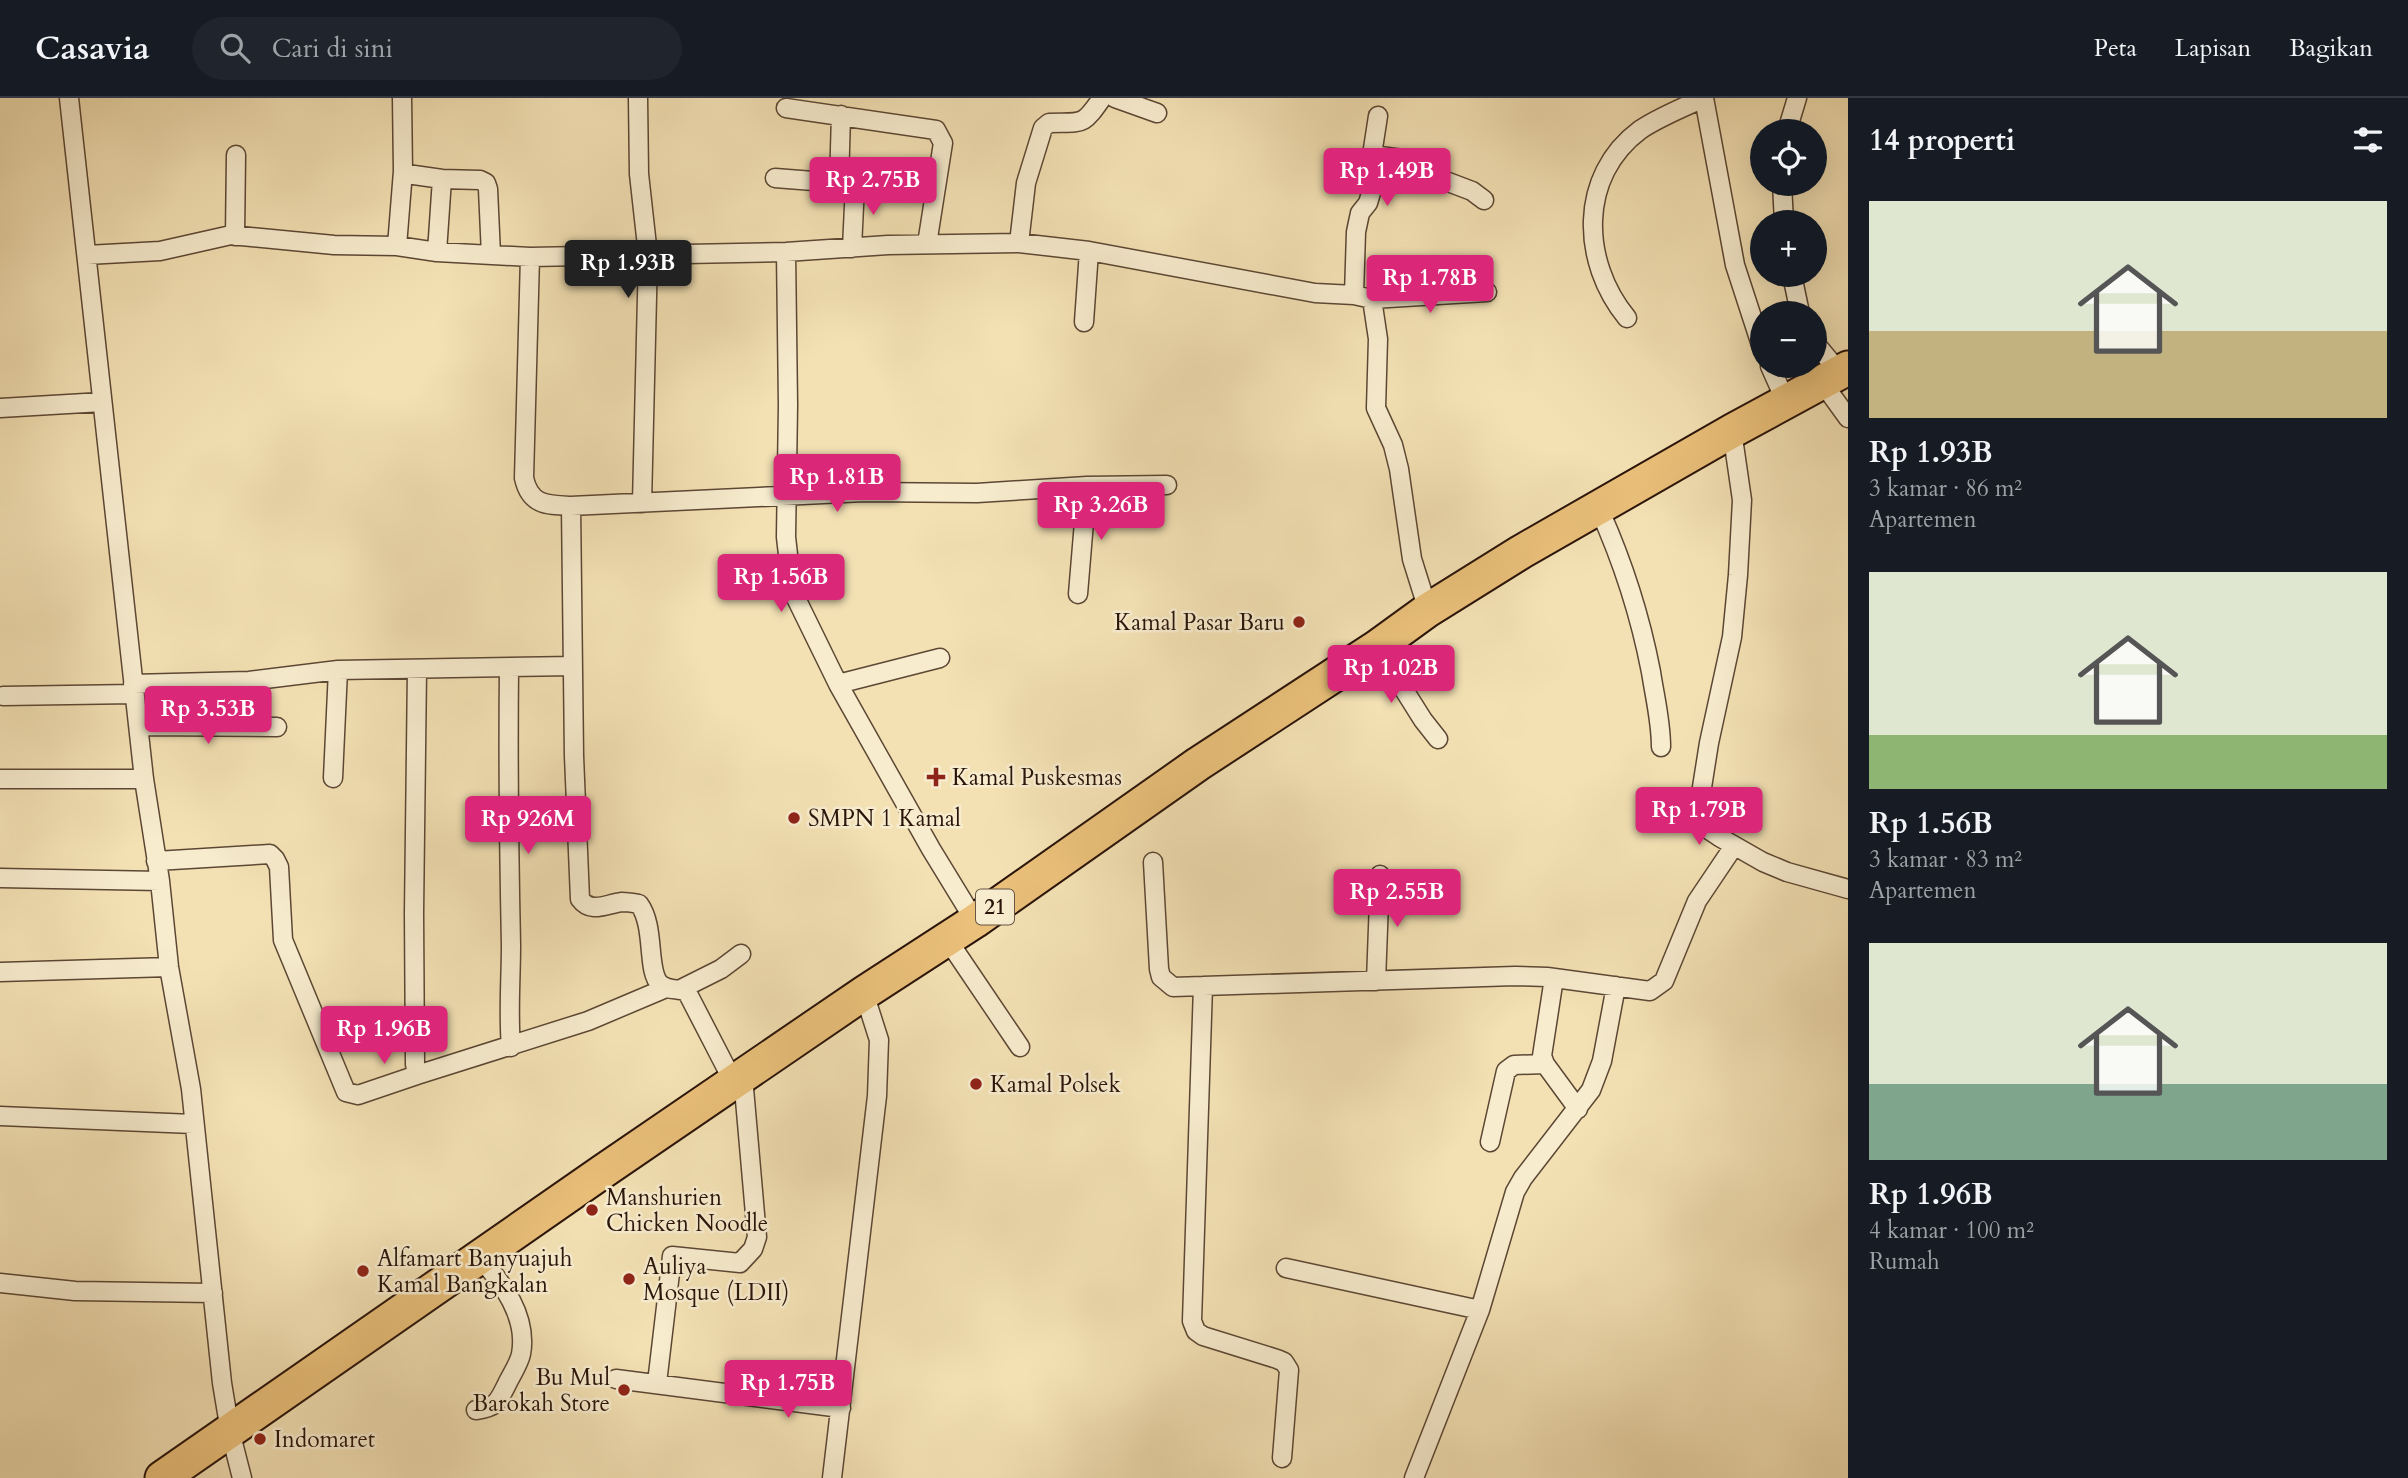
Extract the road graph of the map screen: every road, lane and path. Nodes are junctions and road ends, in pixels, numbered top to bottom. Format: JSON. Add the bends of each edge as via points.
{"nodes":[{"id":1,"x":69,"y":98,"type":"edge"},
{"id":2,"x":402,"y":98,"type":"edge"},
{"id":3,"x":638,"y":98,"type":"edge"},
{"id":4,"x":1102,"y":98,"type":"edge"},
{"id":5,"x":1115,"y":98,"type":"edge"},
{"id":6,"x":1704,"y":98,"type":"edge"},
{"id":7,"x":1797,"y":98,"type":"edge"},
{"id":8,"x":786,"y":108,"type":"dead end"},
{"id":9,"x":1157,"y":113,"type":"dead end"},
{"id":10,"x":841,"y":116,"type":"junction"},
{"id":11,"x":1378,"y":116,"type":"dead end"},
{"id":12,"x":1791,"y":119,"type":"edge"},
{"id":13,"x":236,"y":155,"type":"dead end"},
{"id":14,"x":1372,"y":155,"type":"junction"},
{"id":15,"x":402,"y":171,"type":"junction"},
{"id":16,"x":775,"y":178,"type":"dead end"},
{"id":17,"x":442,"y":179,"type":"junction"},
{"id":18,"x":847,"y":184,"type":"junction"},
{"id":19,"x":883,"y":188,"type":"dead end"},
{"id":20,"x":1483,"y":200,"type":"dead end"},
{"id":21,"x":235,"y":236,"type":"junction"},
{"id":22,"x":1019,"y":243,"type":"junction"},
{"id":23,"x":927,"y":244,"type":"junction"},
{"id":24,"x":397,"y":246,"type":"junction"},
{"id":25,"x":852,"y":248,"type":"junction"},
{"id":26,"x":437,"y":251,"type":"junction"},
{"id":27,"x":1089,"y":251,"type":"junction"},
{"id":28,"x":786,"y":252,"type":"junction"},
{"id":29,"x":87,"y":255,"type":"junction"},
{"id":30,"x":491,"y":255,"type":"junction"},
{"id":31,"x":648,"y":255,"type":"junction"},
{"id":32,"x":530,"y":257,"type":"junction"},
{"id":33,"x":1487,"y":292,"type":"dead end"},
{"id":34,"x":1363,"y":297,"type":"junction"},
{"id":35,"x":1750,"y":311,"type":"edge"},
{"id":36,"x":1627,"y":318,"type":"dead end"},
{"id":37,"x":1084,"y":322,"type":"dead end"},
{"id":38,"x":1837,"y":374,"type":"edge"},
{"id":39,"x":1775,"y":378,"type":"edge"},
{"id":40,"x":102,"y":402,"type":"junction"},
{"id":41,"x":1786,"y":402,"type":"junction"},
{"id":42,"x":0,"y":408,"type":"edge"},
{"id":43,"x":1848,"y":418,"type":"edge"},
{"id":44,"x":1732,"y":431,"type":"junction"},
{"id":45,"x":1167,"y":485,"type":"dead end"},
{"id":46,"x":1087,"y":486,"type":"junction"},
{"id":47,"x":786,"y":496,"type":"junction"},
{"id":48,"x":642,"y":503,"type":"junction"},
{"id":49,"x":570,"y":506,"type":"junction"},
{"id":50,"x":1599,"y":509,"type":"junction"},
{"id":51,"x":1078,"y":594,"type":"dead end"},
{"id":52,"x":1428,"y":610,"type":"junction"},
{"id":53,"x":1377,"y":647,"type":"junction"},
{"id":54,"x":940,"y":658,"type":"dead end"},
{"id":55,"x":573,"y":666,"type":"junction"},
{"id":56,"x":509,"y":668,"type":"junction"},
{"id":57,"x":417,"y":669,"type":"junction"},
{"id":58,"x":338,"y":670,"type":"junction"},
{"id":59,"x":838,"y":684,"type":"junction"},
{"id":60,"x":133,"y":689,"type":"junction"},
{"id":61,"x":3,"y":696,"type":"dead end"},
{"id":62,"x":139,"y":726,"type":"junction"},
{"id":63,"x":277,"y":727,"type":"dead end"},
{"id":64,"x":1438,"y":739,"type":"dead end"},
{"id":65,"x":1661,"y":747,"type":"dead end"},
{"id":66,"x":333,"y":778,"type":"dead end"},
{"id":67,"x":0,"y":779,"type":"edge"},
{"id":68,"x":144,"y":779,"type":"junction"},
{"id":69,"x":1734,"y":846,"type":"junction"},
{"id":70,"x":156,"y":861,"type":"junction"},
{"id":71,"x":1153,"y":862,"type":"dead end"},
{"id":72,"x":1380,"y":875,"type":"dead end"},
{"id":73,"x":0,"y":878,"type":"edge"},
{"id":74,"x":160,"y":881,"type":"junction"},
{"id":75,"x":1848,"y":890,"type":"edge"},
{"id":76,"x":975,"y":921,"type":"junction"},
{"id":77,"x":947,"y":939,"type":"junction"},
{"id":78,"x":741,"y":954,"type":"dead end"},
{"id":79,"x":170,"y":967,"type":"junction"},
{"id":80,"x":0,"y":972,"type":"edge"},
{"id":81,"x":1554,"y":978,"type":"junction"},
{"id":82,"x":1376,"y":981,"type":"junction"},
{"id":83,"x":1203,"y":986,"type":"junction"},
{"id":84,"x":1616,"y":986,"type":"junction"},
{"id":85,"x":674,"y":989,"type":"junction"},
{"id":86,"x":864,"y":993,"type":"junction"},
{"id":87,"x":511,"y":1046,"type":"junction"},
{"id":88,"x":1020,"y":1047,"type":"dead end"},
{"id":89,"x":1545,"y":1064,"type":"junction"},
{"id":90,"x":418,"y":1075,"type":"junction"},
{"id":91,"x":738,"y":1080,"type":"junction"},
{"id":92,"x":1578,"y":1109,"type":"junction"},
{"id":93,"x":0,"y":1116,"type":"edge"},
{"id":94,"x":193,"y":1124,"type":"junction"},
{"id":95,"x":1490,"y":1142,"type":"dead end"},
{"id":96,"x":479,"y":1256,"type":"junction"},
{"id":97,"x":1286,"y":1268,"type":"dead end"},
{"id":98,"x":0,"y":1283,"type":"edge"},
{"id":99,"x":213,"y":1293,"type":"junction"},
{"id":100,"x":1480,"y":1310,"type":"junction"},
{"id":101,"x":616,"y":1379,"type":"dead end"},
{"id":102,"x":657,"y":1383,"type":"junction"},
{"id":103,"x":841,"y":1408,"type":"junction"},
{"id":104,"x":476,"y":1410,"type":"dead end"},
{"id":105,"x":230,"y":1431,"type":"junction"},
{"id":106,"x":1282,"y":1458,"type":"dead end"},
{"id":107,"x":162,"y":1478,"type":"edge"},
{"id":108,"x":242,"y":1478,"type":"edge"},
{"id":109,"x":832,"y":1478,"type":"edge"},
{"id":110,"x":1414,"y":1478,"type":"edge"}],
"edges":[{"from":1,"to":29,"type":"street"},
{"from":2,"to":15,"type":"street"},
{"from":3,"to":31,"type":"street","via":[[639,174]]},
{"from":4,"to":22,"type":"street","via":[[1087,120],[1049,123],[1043,128],[1026,183]]},
{"from":5,"to":9,"type":"street"},
{"from":6,"to":35,"type":"street","via":[[1735,265]]},
{"from":6,"to":36,"type":"street","via":[[1633,136],[1611,159],[1596,194],[1591,226],[1597,265],[1615,304]]},
{"from":7,"to":12,"type":"street"},
{"from":8,"to":10,"type":"street"},
{"from":10,"to":18,"type":"street"},
{"from":10,"to":23,"type":"street","via":[[936,130],[941,137]]},
{"from":11,"to":14,"type":"street"},
{"from":13,"to":21,"type":"street"},
{"from":14,"to":20,"type":"street","via":[[1418,161]]},
{"from":14,"to":34,"type":"street","via":[[1371,193],[1356,232]]},
{"from":15,"to":17,"type":"street"},
{"from":15,"to":24,"type":"street"},
{"from":16,"to":18,"type":"street"},
{"from":17,"to":26,"type":"street"},
{"from":17,"to":30,"type":"street","via":[[486,183]]},
{"from":18,"to":19,"type":"street"},
{"from":18,"to":25,"type":"street"},
{"from":21,"to":24,"type":"street"},
{"from":21,"to":29,"type":"street","via":[[160,251]]},
{"from":22,"to":23,"type":"street"},
{"from":22,"to":27,"type":"street"},
{"from":23,"to":25,"type":"street"},
{"from":24,"to":26,"type":"street"},
{"from":25,"to":28,"type":"street"},
{"from":26,"to":30,"type":"street"},
{"from":27,"to":34,"type":"street","via":[[1288,288]]},
{"from":27,"to":37,"type":"street"},
{"from":28,"to":31,"type":"street"},
{"from":28,"to":47,"type":"street"},
{"from":29,"to":40,"type":"street"},
{"from":30,"to":32,"type":"street"},
{"from":31,"to":32,"type":"street"},
{"from":31,"to":48,"type":"street"},
{"from":32,"to":49,"type":"street","via":[[524,478],[527,492],[535,500]]},
{"from":33,"to":34,"type":"street"},
{"from":34,"to":52,"type":"street","via":[[1378,339],[1376,408],[1399,469],[1412,559]]},
{"from":38,"to":41,"type":"highway","number":"21"},
{"from":38,"to":43,"type":"street"},
{"from":39,"to":41,"type":"street"},
{"from":40,"to":42,"type":"street"},
{"from":40,"to":60,"type":"street"},
{"from":41,"to":44,"type":"highway","number":"21"},
{"from":44,"to":50,"type":"highway","number":"21"},
{"from":44,"to":69,"type":"street","via":[[1742,500],[1732,637],[1697,819]]},
{"from":45,"to":46,"type":"street"},
{"from":46,"to":47,"type":"street"},
{"from":46,"to":51,"type":"street"},
{"from":47,"to":48,"type":"street"},
{"from":47,"to":59,"type":"street","via":[[792,590]]},
{"from":48,"to":49,"type":"street"},
{"from":49,"to":55,"type":"street"},
{"from":50,"to":52,"type":"highway","number":"21"},
{"from":50,"to":65,"type":"street","via":[[1644,632],[1661,722]]},
{"from":52,"to":53,"type":"highway","number":"21"},
{"from":53,"to":64,"type":"street"},
{"from":53,"to":76,"type":"highway","number":"21","via":[[1198,764]]},
{"from":54,"to":59,"type":"street"},
{"from":55,"to":56,"type":"street"},
{"from":55,"to":85,"type":"street","via":[[580,899],[593,908],[639,904],[648,921],[658,982]]},
{"from":56,"to":57,"type":"street"},
{"from":56,"to":87,"type":"street"},
{"from":57,"to":58,"type":"street"},
{"from":57,"to":90,"type":"street","via":[[414,913]]},
{"from":58,"to":60,"type":"street"},
{"from":58,"to":66,"type":"street"},
{"from":59,"to":76,"type":"street"},
{"from":60,"to":61,"type":"street"},
{"from":60,"to":62,"type":"street"},
{"from":62,"to":63,"type":"street"},
{"from":62,"to":68,"type":"street"},
{"from":67,"to":68,"type":"street"},
{"from":68,"to":70,"type":"street"},
{"from":69,"to":75,"type":"street","via":[[1787,872]]},
{"from":69,"to":84,"type":"street","via":[[1697,901],[1664,981],[1650,990]]},
{"from":70,"to":74,"type":"street"},
{"from":70,"to":90,"type":"street","via":[[270,854],[279,867],[283,940],[346,1092],[358,1095]]},
{"from":71,"to":83,"type":"street","via":[[1161,977],[1173,987]]},
{"from":72,"to":82,"type":"street"},
{"from":73,"to":74,"type":"street"},
{"from":74,"to":79,"type":"street"},
{"from":76,"to":77,"type":"highway","number":"21"},
{"from":77,"to":86,"type":"highway","number":"21"},
{"from":77,"to":88,"type":"street"},
{"from":78,"to":85,"type":"street","via":[[721,969]]},
{"from":79,"to":80,"type":"street"},
{"from":79,"to":94,"type":"street"},
{"from":81,"to":82,"type":"street"},
{"from":81,"to":84,"type":"street"},
{"from":81,"to":89,"type":"street","via":[[1542,1056]]},
{"from":82,"to":83,"type":"street"},
{"from":83,"to":106,"type":"street","via":[[1192,1321],[1203,1336],[1284,1362],[1289,1370]]},
{"from":84,"to":92,"type":"street","via":[[1602,1061]]},
{"from":85,"to":87,"type":"street"},
{"from":85,"to":91,"type":"street","via":[[687,992]]},
{"from":86,"to":91,"type":"highway","number":"21"},
{"from":86,"to":103,"type":"street","via":[[879,1040],[877,1096]]},
{"from":87,"to":90,"type":"street"},
{"from":89,"to":92,"type":"street"},
{"from":89,"to":95,"type":"street","via":[[1514,1065],[1506,1071]]},
{"from":91,"to":96,"type":"highway","number":"21"},
{"from":91,"to":102,"type":"street","via":[[757,1237],[740,1263],[672,1256]]},
{"from":92,"to":100,"type":"street","via":[[1515,1192]]},
{"from":93,"to":94,"type":"street"},
{"from":94,"to":99,"type":"street"},
{"from":96,"to":104,"type":"street","via":[[512,1300],[522,1333],[521,1356],[497,1404]]},
{"from":96,"to":105,"type":"highway","number":"21"},
{"from":97,"to":100,"type":"street"},
{"from":98,"to":99,"type":"street","via":[[75,1291]]},
{"from":99,"to":105,"type":"street"},
{"from":100,"to":110,"type":"street"},
{"from":101,"to":102,"type":"street"},
{"from":102,"to":103,"type":"street"},
{"from":103,"to":109,"type":"street"},
{"from":105,"to":107,"type":"highway","number":"21"},
{"from":105,"to":108,"type":"street"}]}
